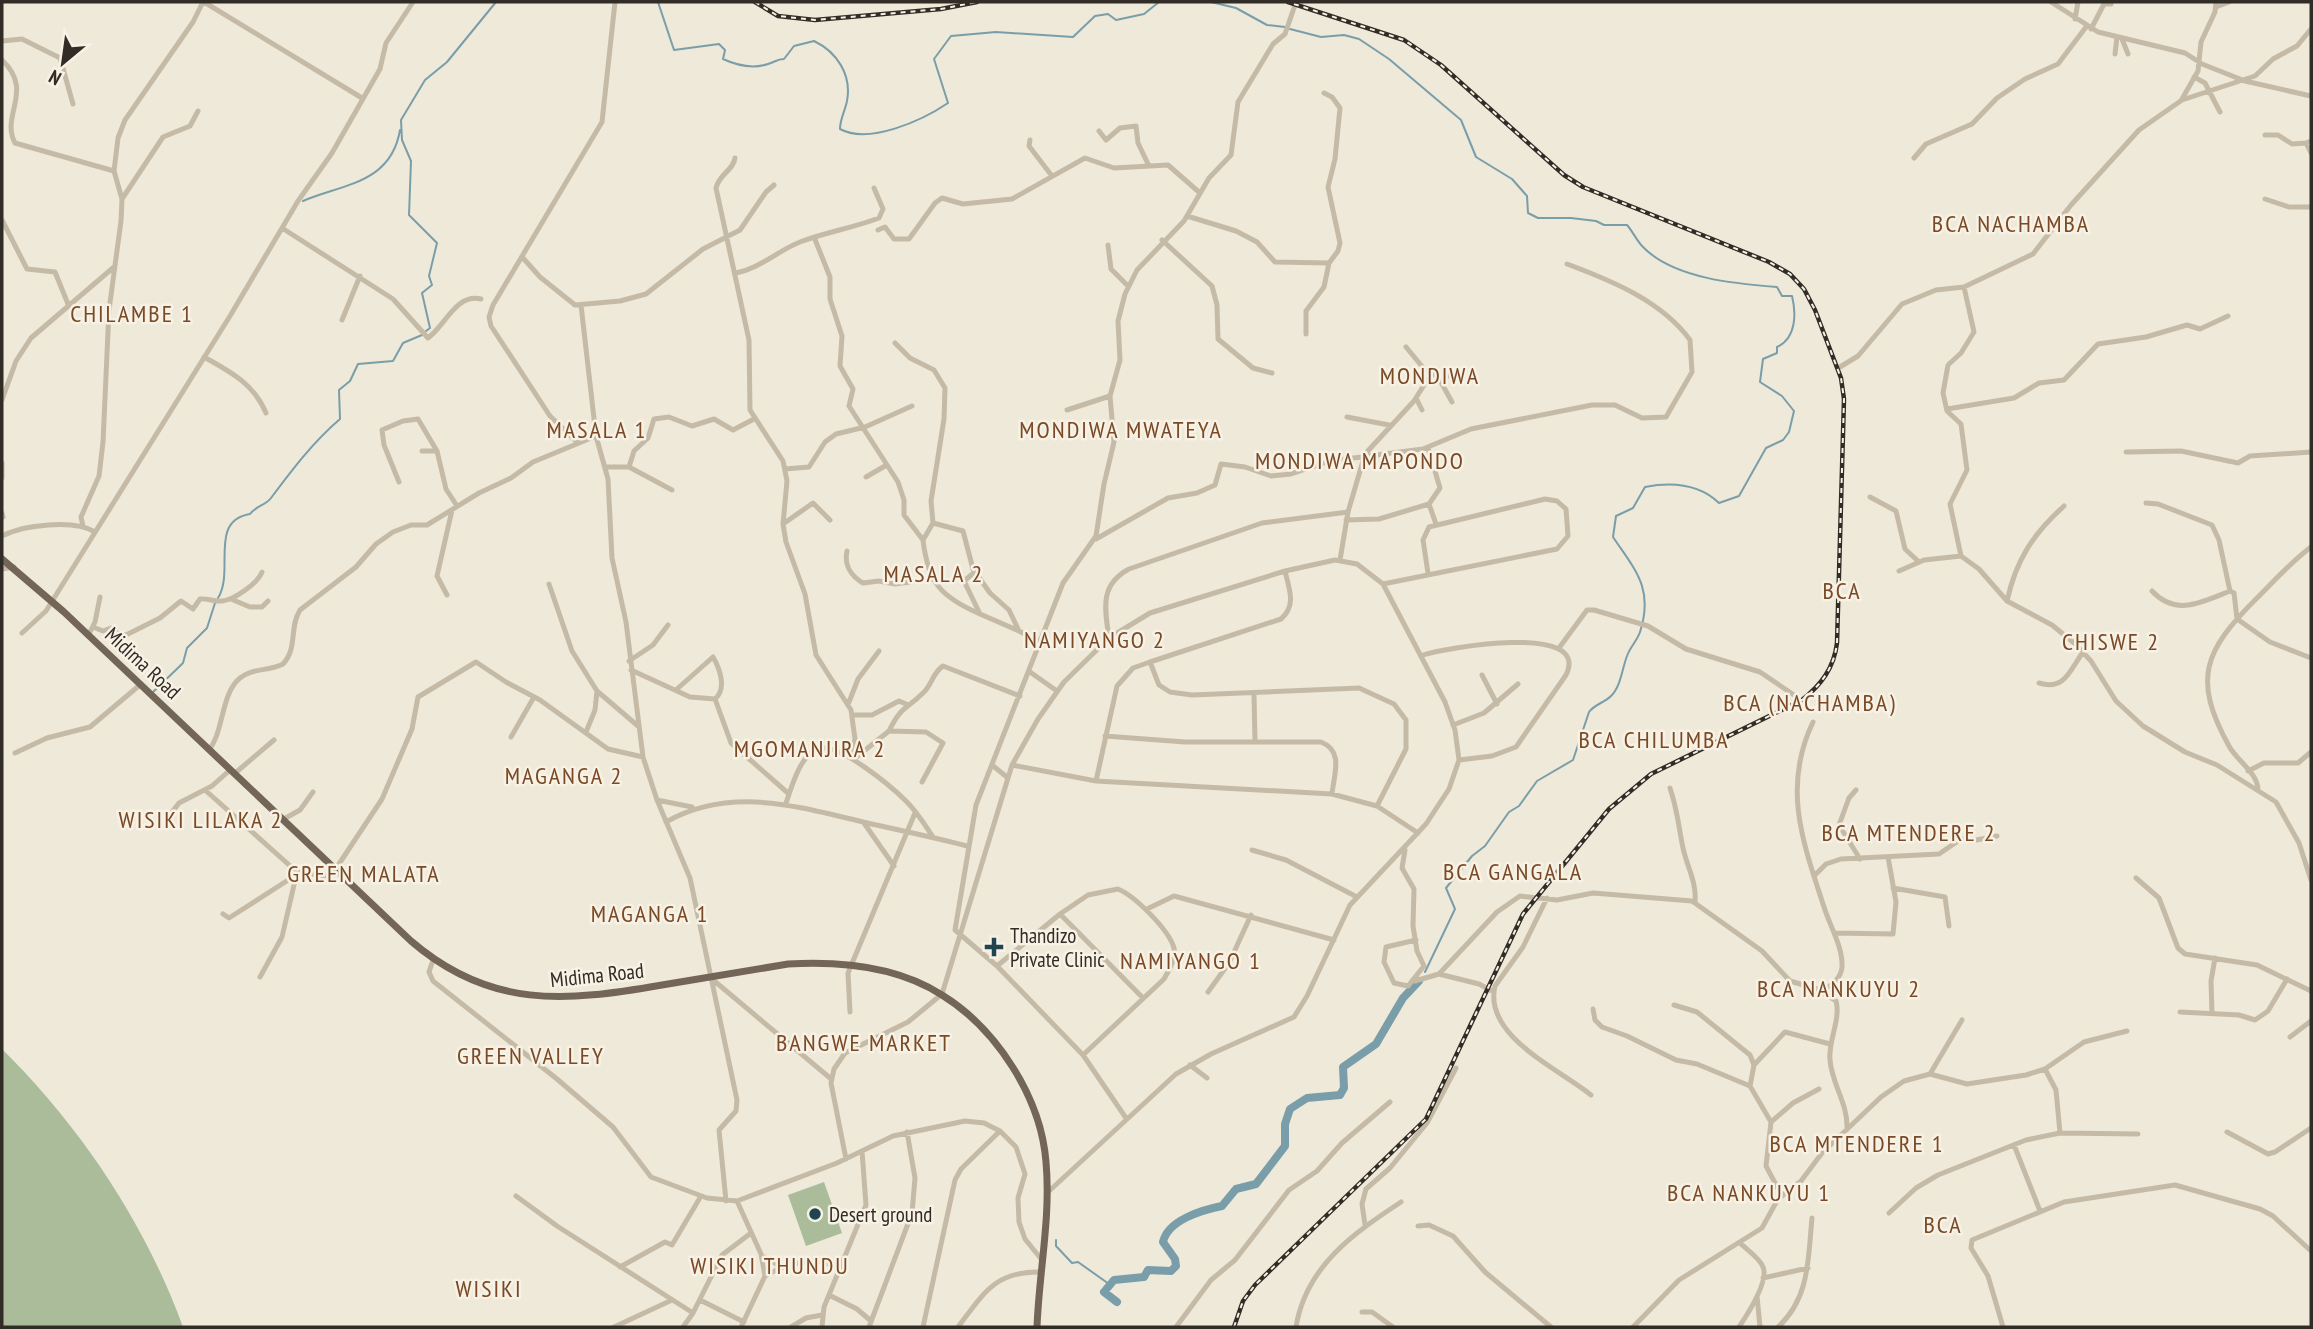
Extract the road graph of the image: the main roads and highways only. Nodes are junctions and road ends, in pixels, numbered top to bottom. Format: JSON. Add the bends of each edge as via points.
{"nodes":[{"id":1,"x":2,"y":559,"type":"edge"},
{"id":2,"x":1037,"y":1327,"type":"edge"}],
"edges":[{"from":1,"to":2,"type":"main road","name":"Midima Road","via":[[433,960],[487,986],[550,999],[597,996],[788,964],[852,964],[889,972],[942,994],[994,1042],[1032,1102],[1046,1159],[1048,1192]]}]}
